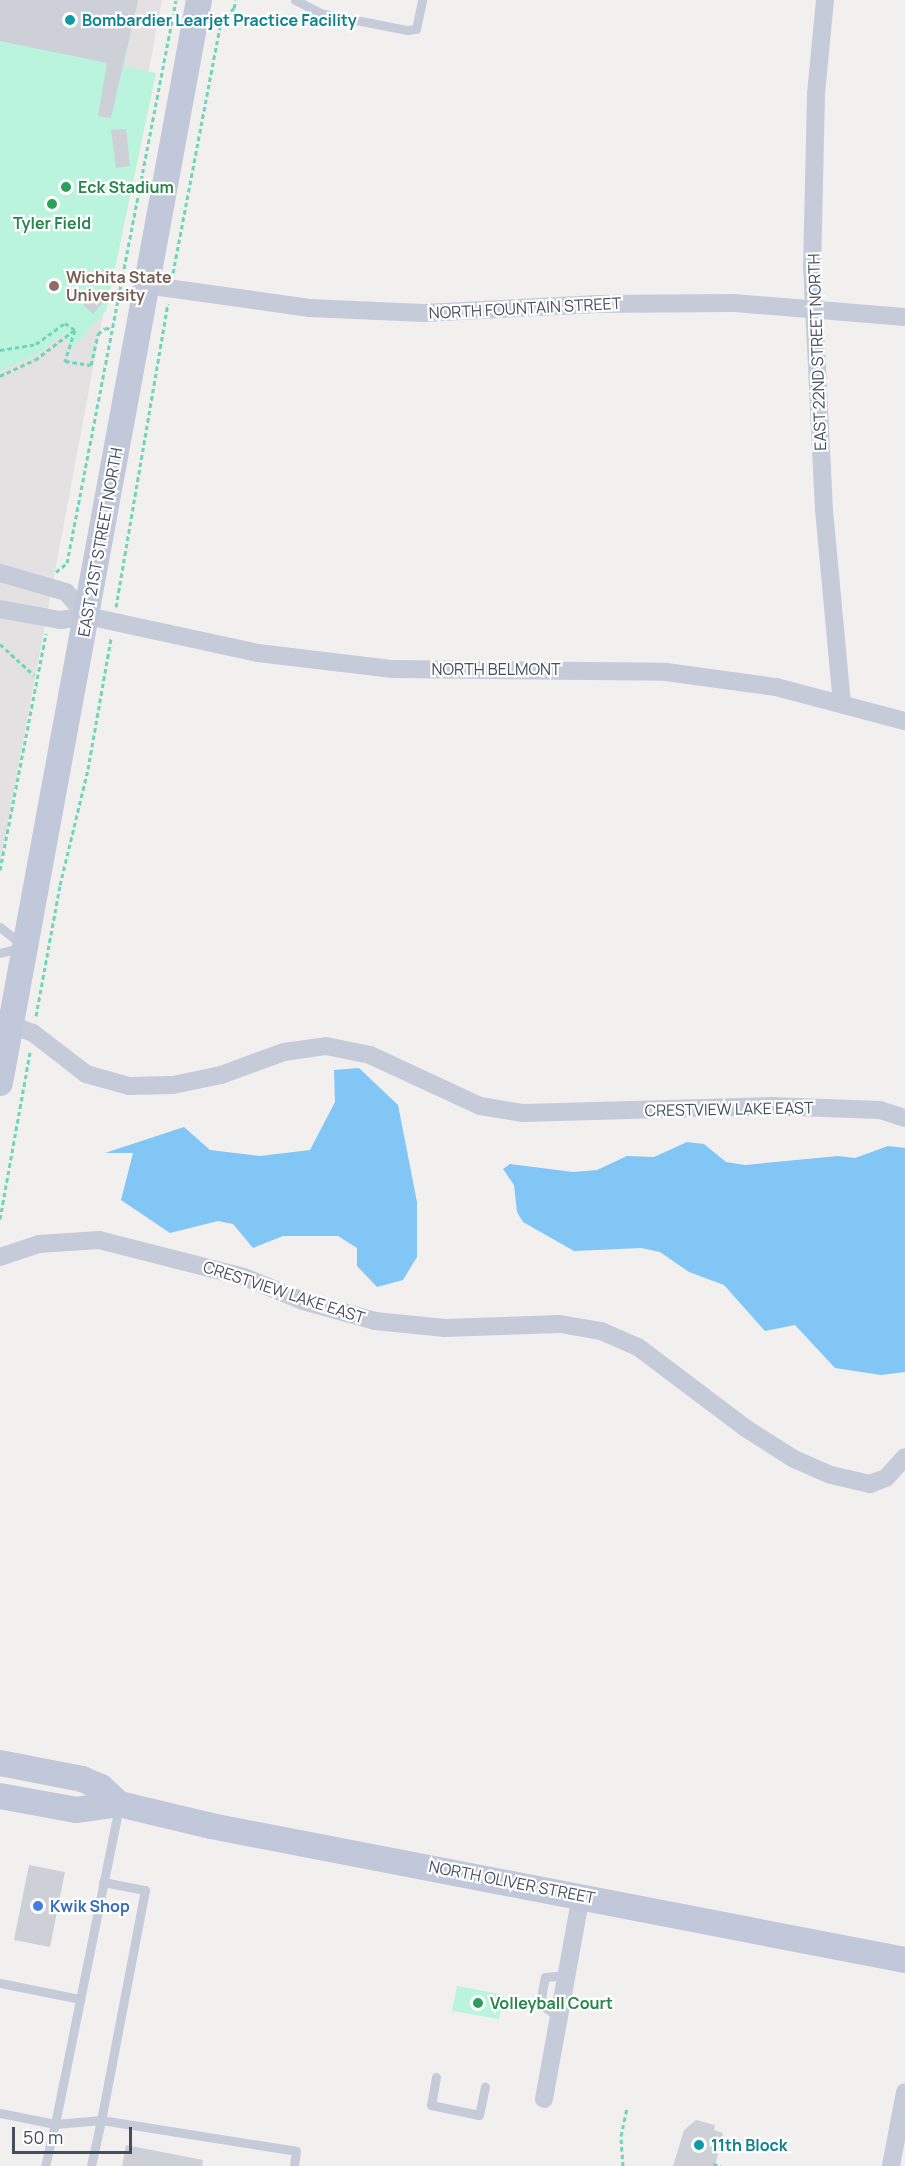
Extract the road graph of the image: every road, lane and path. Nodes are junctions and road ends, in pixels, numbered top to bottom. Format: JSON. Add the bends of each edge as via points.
{"nodes":[{"id":1,"x":176,"y":0,"type":"edge"},
{"id":2,"x":199,"y":0,"type":"edge"},
{"id":3,"x":295,"y":0,"type":"edge"},
{"id":4,"x":422,"y":0,"type":"edge"},
{"id":5,"x":825,"y":0,"type":"edge"},
{"id":6,"x":146,"y":285,"type":"junction"},
{"id":7,"x":814,"y":309,"type":"junction"},
{"id":8,"x":905,"y":317,"type":"edge"},
{"id":9,"x":112,"y":329,"type":"junction"},
{"id":10,"x":75,"y":330,"type":"junction"},
{"id":11,"x":0,"y":350,"type":"edge"},
{"id":12,"x":0,"y":376,"type":"edge"},
{"id":13,"x":0,"y":573,"type":"edge"},
{"id":14,"x":52,"y":578,"type":"junction"},
{"id":15,"x":0,"y":609,"type":"edge"},
{"id":16,"x":87,"y":616,"type":"junction"},
{"id":17,"x":47,"y":619,"type":"junction"},
{"id":18,"x":0,"y":644,"type":"edge"},
{"id":19,"x":35,"y":675,"type":"junction"},
{"id":20,"x":842,"y":704,"type":"junction"},
{"id":21,"x":905,"y":721,"type":"edge"},
{"id":22,"x":0,"y":870,"type":"edge"},
{"id":23,"x":0,"y":927,"type":"edge"},
{"id":24,"x":25,"y":947,"type":"junction"},
{"id":25,"x":0,"y":953,"type":"edge"},
{"id":26,"x":11,"y":1025,"type":"junction"},
{"id":27,"x":0,"y":1083,"type":"edge"},
{"id":28,"x":905,"y":1118,"type":"edge"},
{"id":29,"x":0,"y":1257,"type":"edge"},
{"id":30,"x":905,"y":1457,"type":"edge"},
{"id":31,"x":0,"y":1763,"type":"edge"},
{"id":32,"x":0,"y":1796,"type":"edge"},
{"id":33,"x":119,"y":1804,"type":"junction"},
{"id":34,"x":103,"y":1882,"type":"junction"},
{"id":35,"x":581,"y":1895,"type":"junction"},
{"id":36,"x":905,"y":1960,"type":"edge"},
{"id":37,"x":0,"y":1983,"type":"edge"},
{"id":38,"x":80,"y":1999,"type":"junction"},
{"id":39,"x":436,"y":2077,"type":"dead end"},
{"id":40,"x":485,"y":2087,"type":"dead end"},
{"id":41,"x":905,"y":2092,"type":"edge"},
{"id":42,"x":544,"y":2098,"type":"dead end"},
{"id":43,"x":627,"y":2107,"type":"dead end"},
{"id":44,"x":0,"y":2113,"type":"edge"},
{"id":45,"x":101,"y":2120,"type":"junction"},
{"id":46,"x":55,"y":2124,"type":"junction"},
{"id":47,"x":713,"y":2164,"type":"dead end"},
{"id":48,"x":45,"y":2166,"type":"edge"},
{"id":49,"x":91,"y":2166,"type":"edge"},
{"id":50,"x":294,"y":2166,"type":"edge"},
{"id":51,"x":623,"y":2166,"type":"edge"},
{"id":52,"x":721,"y":2166,"type":"edge"},
{"id":53,"x":891,"y":2166,"type":"edge"}],
"edges":[{"from":1,"to":9,"type":"path"},
{"from":2,"to":6,"type":"main road","name":"EAST 21ST STREET NORTH"},
{"from":3,"to":4,"type":"lane","via":[[320,13],[408,30],[416,29]]},
{"from":5,"to":7,"type":"street","name":"EAST 22ND STREET NORTH","via":[[816,94]]},
{"from":6,"to":7,"type":"street","name":"NORTH FOUNTAIN STREET","via":[[300,308],[424,313],[598,304],[734,303]]},
{"from":6,"to":16,"type":"main road","name":"EAST 21ST STREET NORTH"},
{"from":7,"to":8,"type":"street","name":"NORTH FOUNTAIN STREET"},
{"from":7,"to":20,"type":"street","name":"EAST 22ND STREET NORTH","via":[[824,510]]},
{"from":9,"to":10,"type":"path","via":[[105,328],[98,334],[91,365],[65,361]]},
{"from":9,"to":14,"type":"path","via":[[67,563]]},
{"from":10,"to":11,"type":"path","via":[[65,323],[36,344]]},
{"from":10,"to":12,"type":"path","via":[[35,360]]},
{"from":13,"to":14,"type":"street"},
{"from":14,"to":16,"type":"street"},
{"from":15,"to":17,"type":"street","name":"NORTH BELMONT"},
{"from":16,"to":17,"type":"street","name":"NORTH BELMONT"},
{"from":16,"to":20,"type":"street","name":"NORTH BELMONT","via":[[258,653],[393,669],[666,672],[776,687]]},
{"from":16,"to":24,"type":"main road","name":"EAST 21ST STREET NORTH"},
{"from":17,"to":19,"type":"path"},
{"from":18,"to":19,"type":"path"},
{"from":19,"to":22,"type":"path"},
{"from":20,"to":21,"type":"street","name":"NORTH BELMONT"},
{"from":23,"to":24,"type":"lane"},
{"from":24,"to":25,"type":"lane"},
{"from":24,"to":26,"type":"main road","name":"EAST 21ST STREET NORTH"},
{"from":26,"to":27,"type":"main road","name":"EAST 21ST STREET NORTH"},
{"from":26,"to":28,"type":"street","name":"CRESTVIEW LAKE EAST","via":[[33,1033],[86,1074],[129,1086],[173,1085],[221,1075],[284,1052],[326,1046],[370,1055],[480,1106],[524,1113],[770,1106],[880,1110]]},
{"from":29,"to":30,"type":"street","name":"CRESTVIEW LAKE EAST","via":[[39,1244],[99,1240],[244,1277],[303,1301],[375,1321],[445,1328],[560,1324],[600,1330],[638,1347],[747,1429],[794,1459],[853,1483],[870,1484],[886,1478]]},
{"from":31,"to":33,"type":"main road","name":"NORTH OLIVER STREET","via":[[82,1779],[101,1787]]},
{"from":32,"to":33,"type":"main road","name":"NORTH OLIVER STREET","via":[[76,1810]]},
{"from":33,"to":34,"type":"lane"},
{"from":33,"to":35,"type":"main road","name":"NORTH OLIVER STREET","via":[[294,1842]]},
{"from":34,"to":38,"type":"lane"},
{"from":34,"to":45,"type":"lane","via":[[145,1890]]},
{"from":35,"to":36,"type":"main road","name":"NORTH OLIVER STREET"},
{"from":35,"to":42,"type":"street"},
{"from":37,"to":38,"type":"lane"},
{"from":38,"to":46,"type":"lane"},
{"from":39,"to":40,"type":"lane","via":[[430,2105],[479,2115]]},
{"from":41,"to":53,"type":"street"},
{"from":43,"to":51,"type":"path","via":[[621,2136]]},
{"from":44,"to":46,"type":"lane"},
{"from":45,"to":46,"type":"lane"},
{"from":45,"to":49,"type":"lane"},
{"from":45,"to":50,"type":"lane","via":[[296,2151]]},
{"from":46,"to":48,"type":"lane"},
{"from":47,"to":52,"type":"path"}]}
